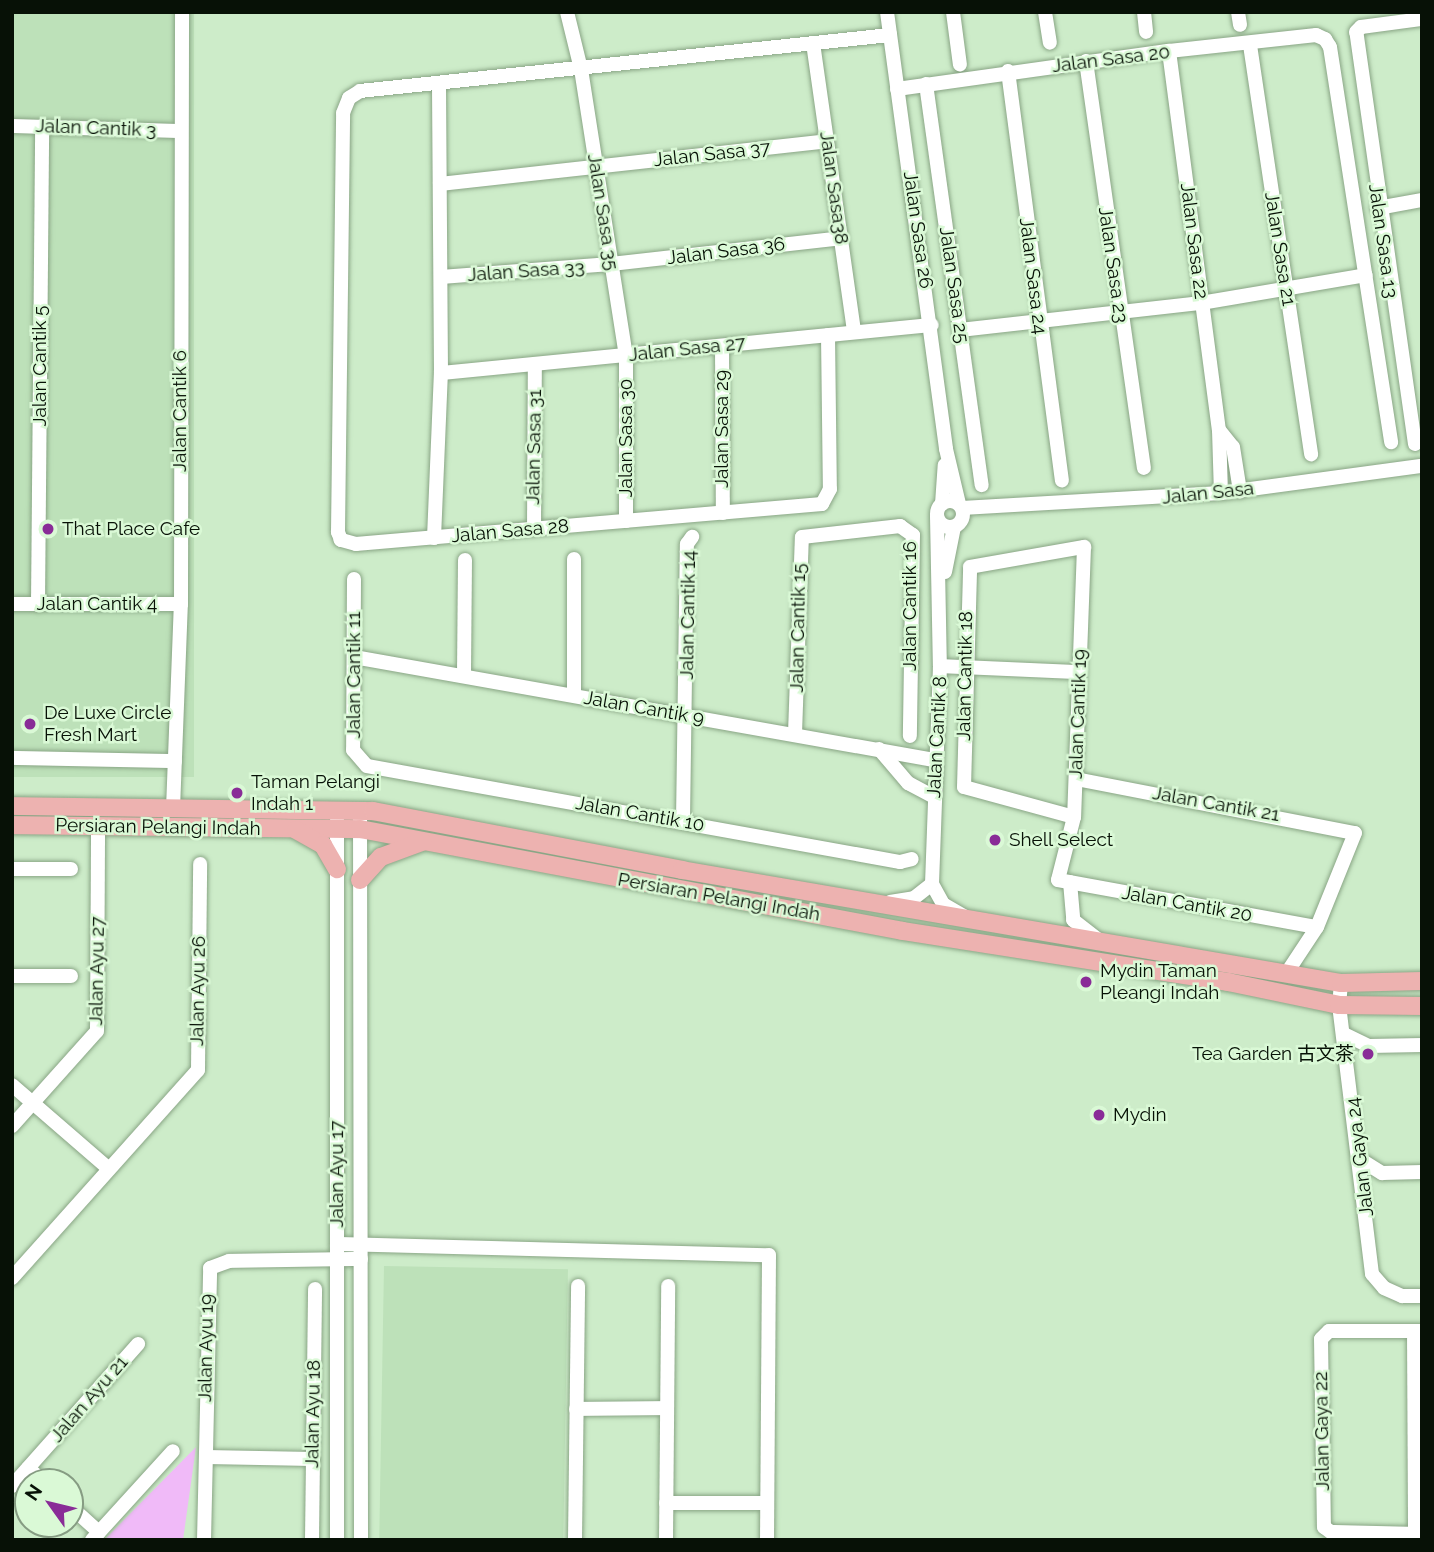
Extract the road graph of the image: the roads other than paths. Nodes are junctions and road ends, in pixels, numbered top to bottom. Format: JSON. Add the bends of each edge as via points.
{"nodes":[{"id":1,"x":182,"y":12,"type":"edge"},
{"id":2,"x":567,"y":12,"type":"edge"},
{"id":3,"x":887,"y":12,"type":"edge"},
{"id":4,"x":953,"y":12,"type":"edge"},
{"id":5,"x":1045,"y":12,"type":"edge"},
{"id":6,"x":1144,"y":12,"type":"edge"},
{"id":7,"x":1422,"y":19,"type":"edge"},
{"id":8,"x":1146,"y":32,"type":"dead end"},
{"id":9,"x":890,"y":35,"type":"junction"},
{"id":10,"x":813,"y":43,"type":"junction"},
{"id":11,"x":1050,"y":43,"type":"dead end"},
{"id":12,"x":1250,"y":45,"type":"junction"},
{"id":13,"x":1170,"y":51,"type":"junction"},
{"id":14,"x":1086,"y":61,"type":"junction"},
{"id":15,"x":960,"y":65,"type":"dead end"},
{"id":16,"x":581,"y":69,"type":"junction"},
{"id":17,"x":1007,"y":71,"type":"junction"},
{"id":18,"x":926,"y":84,"type":"junction"},
{"id":19,"x":439,"y":86,"type":"junction"},
{"id":20,"x":897,"y":89,"type":"junction"},
{"id":21,"x":12,"y":126,"type":"edge"},
{"id":22,"x":42,"y":126,"type":"junction"},
{"id":23,"x":179,"y":131,"type":"junction"},
{"id":24,"x":827,"y":141,"type":"junction"},
{"id":25,"x":596,"y":167,"type":"junction"},
{"id":26,"x":440,"y":184,"type":"junction"},
{"id":27,"x":1422,"y":200,"type":"edge"},
{"id":28,"x":1378,"y":208,"type":"junction"},
{"id":29,"x":841,"y":238,"type":"junction"},
{"id":30,"x":611,"y":264,"type":"junction"},
{"id":31,"x":1366,"y":275,"type":"junction"},
{"id":32,"x":441,"y":277,"type":"junction"},
{"id":33,"x":1286,"y":285,"type":"junction"},
{"id":34,"x":1201,"y":303,"type":"junction"},
{"id":35,"x":1119,"y":310,"type":"junction"},
{"id":36,"x":1038,"y":322,"type":"junction"},
{"id":37,"x":932,"y":325,"type":"junction"},
{"id":38,"x":960,"y":330,"type":"junction"},
{"id":39,"x":854,"y":332,"type":"junction"},
{"id":40,"x":828,"y":335,"type":"junction"},
{"id":41,"x":722,"y":346,"type":"junction"},
{"id":42,"x":626,"y":355,"type":"junction"},
{"id":43,"x":535,"y":364,"type":"junction"},
{"id":44,"x":441,"y":373,"type":"junction"},
{"id":45,"x":1219,"y":430,"type":"junction"},
{"id":46,"x":1391,"y":442,"type":"dead end"},
{"id":47,"x":1415,"y":444,"type":"dead end"},
{"id":48,"x":946,"y":449,"type":"junction"},
{"id":49,"x":1311,"y":454,"type":"dead end"},
{"id":50,"x":1422,"y":466,"type":"edge"},
{"id":51,"x":1144,"y":468,"type":"dead end"},
{"id":52,"x":1062,"y":480,"type":"dead end"},
{"id":53,"x":982,"y":485,"type":"dead end"},
{"id":54,"x":1240,"y":491,"type":"junction"},
{"id":55,"x":1221,"y":493,"type":"junction"},
{"id":56,"x":940,"y":510,"type":"junction"},
{"id":57,"x":723,"y":513,"type":"junction"},
{"id":58,"x":959,"y":515,"type":"junction"},
{"id":59,"x":626,"y":521,"type":"junction"},
{"id":60,"x":534,"y":529,"type":"junction"},
{"id":61,"x":857,"y":529,"type":"joint"},
{"id":62,"x":692,"y":537,"type":"dead end"},
{"id":63,"x":435,"y":538,"type":"junction"},
{"id":64,"x":1084,"y":547,"type":"joint"},
{"id":65,"x":465,"y":559,"type":"dead end"},
{"id":66,"x":574,"y":559,"type":"dead end"},
{"id":67,"x":354,"y":579,"type":"dead end"},
{"id":68,"x":940,"y":590,"type":"junction"},
{"id":69,"x":12,"y":604,"type":"edge"},
{"id":70,"x":181,"y":604,"type":"junction"},
{"id":71,"x":38,"y":605,"type":"junction"},
{"id":72,"x":354,"y":657,"type":"junction"},
{"id":73,"x":940,"y":666,"type":"junction"},
{"id":74,"x":965,"y":666,"type":"junction"},
{"id":75,"x":1080,"y":672,"type":"junction"},
{"id":76,"x":464,"y":674,"type":"junction"},
{"id":77,"x":574,"y":695,"type":"junction"},
{"id":78,"x":687,"y":716,"type":"junction"},
{"id":79,"x":795,"y":734,"type":"junction"},
{"id":80,"x":909,"y":736,"type":"dead end"},
{"id":81,"x":879,"y":749,"type":"junction"},
{"id":82,"x":12,"y":758,"type":"edge"},
{"id":83,"x":934,"y":760,"type":"junction"},
{"id":84,"x":175,"y":761,"type":"junction"},
{"id":85,"x":367,"y":766,"type":"joint"},
{"id":86,"x":1076,"y":779,"type":"junction"},
{"id":87,"x":934,"y":797,"type":"junction"},
{"id":88,"x":12,"y":806,"type":"edge"},
{"id":89,"x":173,"y":809,"type":"junction"},
{"id":90,"x":337,"y":809,"type":"junction"},
{"id":91,"x":360,"y":810,"type":"junction"},
{"id":92,"x":1074,"y":817,"type":"junction"},
{"id":93,"x":683,"y":821,"type":"junction"},
{"id":94,"x":12,"y":825,"type":"edge"},
{"id":95,"x":98,"y":825,"type":"junction"},
{"id":96,"x":185,"y":828,"type":"junction"},
{"id":97,"x":293,"y":828,"type":"junction"},
{"id":98,"x":337,"y":828,"type":"junction"},
{"id":99,"x":360,"y":829,"type":"junction"},
{"id":100,"x":422,"y":842,"type":"junction"},
{"id":101,"x":912,"y":859,"type":"dead end"},
{"id":102,"x":200,"y":864,"type":"dead end"},
{"id":103,"x":12,"y":869,"type":"edge"},
{"id":104,"x":71,"y":869,"type":"dead end"},
{"id":105,"x":337,"y":869,"type":"junction"},
{"id":106,"x":360,"y":880,"type":"junction"},
{"id":107,"x":1064,"y":881,"type":"junction"},
{"id":108,"x":932,"y":884,"type":"junction"},
{"id":109,"x":878,"y":904,"type":"junction"},
{"id":110,"x":971,"y":919,"type":"junction"},
{"id":111,"x":1317,"y":927,"type":"junction"},
{"id":112,"x":1099,"y":941,"type":"junction"},
{"id":113,"x":1286,"y":974,"type":"junction"},
{"id":114,"x":12,"y":976,"type":"edge"},
{"id":115,"x":71,"y":976,"type":"dead end"},
{"id":116,"x":1422,"y":981,"type":"edge"},
{"id":117,"x":1341,"y":983,"type":"junction"},
{"id":118,"x":1339,"y":1005,"type":"junction"},
{"id":119,"x":1422,"y":1006,"type":"edge"},
{"id":120,"x":1344,"y":1034,"type":"junction"},
{"id":121,"x":1422,"y":1045,"type":"edge"},
{"id":122,"x":1369,"y":1046,"type":"junction"},
{"id":123,"x":1348,"y":1060,"type":"junction"},
{"id":124,"x":12,"y":1085,"type":"edge"},
{"id":125,"x":33,"y":1103,"type":"junction"},
{"id":126,"x":12,"y":1126,"type":"edge"},
{"id":127,"x":1361,"y":1160,"type":"junction"},
{"id":128,"x":109,"y":1169,"type":"junction"},
{"id":129,"x":1422,"y":1172,"type":"edge"},
{"id":130,"x":1382,"y":1173,"type":"junction"},
{"id":131,"x":1364,"y":1185,"type":"junction"},
{"id":132,"x":337,"y":1244,"type":"junction"},
{"id":133,"x":361,"y":1252,"type":"junction"},
{"id":134,"x":337,"y":1260,"type":"junction"},
{"id":135,"x":12,"y":1278,"type":"edge"},
{"id":136,"x":578,"y":1286,"type":"dead end"},
{"id":137,"x":668,"y":1286,"type":"dead end"},
{"id":138,"x":315,"y":1289,"type":"dead end"},
{"id":139,"x":1422,"y":1296,"type":"edge"},
{"id":140,"x":1418,"y":1331,"type":"edge"},
{"id":141,"x":138,"y":1344,"type":"dead end"},
{"id":142,"x":667,"y":1408,"type":"junction"},
{"id":143,"x":576,"y":1409,"type":"junction"},
{"id":144,"x":173,"y":1451,"type":"dead end"},
{"id":145,"x":206,"y":1457,"type":"junction"},
{"id":146,"x":313,"y":1459,"type":"junction"},
{"id":147,"x":28,"y":1468,"type":"edge"},
{"id":148,"x":666,"y":1503,"type":"junction"},
{"id":149,"x":767,"y":1503,"type":"junction"},
{"id":150,"x":84,"y":1522,"type":"edge"},
{"id":151,"x":1418,"y":1534,"type":"edge"},
{"id":152,"x":96,"y":1536,"type":"edge"},
{"id":153,"x":204,"y":1540,"type":"edge"},
{"id":154,"x":312,"y":1540,"type":"edge"},
{"id":155,"x":337,"y":1540,"type":"edge"},
{"id":156,"x":362,"y":1540,"type":"edge"},
{"id":157,"x":575,"y":1540,"type":"edge"},
{"id":158,"x":666,"y":1540,"type":"edge"},
{"id":159,"x":767,"y":1540,"type":"edge"}],
"edges":[{"from":1,"to":23,"type":"street","name":"Jalan Cantik 6"},
{"from":2,"to":16,"type":"street","name":"Jalan Sasa 35"},
{"from":3,"to":9,"type":"street","name":"Jalan Sasa 26"},
{"from":4,"to":15,"type":"street"},
{"from":5,"to":11,"type":"street"},
{"from":6,"to":8,"type":"street"},
{"from":7,"to":28,"type":"street","name":"Jalan Sasa 13","via":[[1361,27],[1356,37]]},
{"from":9,"to":10,"type":"street"},
{"from":9,"to":20,"type":"street","name":"Jalan Sasa 26"},
{"from":10,"to":16,"type":"street"},
{"from":10,"to":24,"type":"street","name":"Jalan Sasa38"},
{"from":12,"to":13,"type":"street","name":"Jalan Sasa 20"},
{"from":12,"to":31,"type":"street","name":"Jalan Sasa 20","via":[[1316,35],[1330,47]]},
{"from":12,"to":33,"type":"street","name":"Jalan Sasa 21"},
{"from":13,"to":14,"type":"street","name":"Jalan Sasa 20"},
{"from":13,"to":34,"type":"street","name":"Jalan Sasa 22"},
{"from":14,"to":17,"type":"street","name":"Jalan Sasa 20"},
{"from":14,"to":35,"type":"street","name":"Jalan Sasa 23"},
{"from":16,"to":19,"type":"street"},
{"from":16,"to":25,"type":"street","name":"Jalan Sasa 35"},
{"from":17,"to":18,"type":"street","name":"Jalan Sasa 20"},
{"from":17,"to":36,"type":"street","name":"Jalan Sasa 24"},
{"from":18,"to":20,"type":"street","name":"Jalan Sasa 20"},
{"from":18,"to":38,"type":"street","name":"Jalan Sasa 25"},
{"from":19,"to":26,"type":"street","name":"Jalan Sasa 28"},
{"from":19,"to":63,"type":"street","via":[[360,91],[348,97],[343,113],[338,507],[341,540],[356,544]]},
{"from":20,"to":37,"type":"street","name":"Jalan Sasa 26"},
{"from":21,"to":22,"type":"street","name":"Jalan Cantik 3"},
{"from":22,"to":23,"type":"street","name":"Jalan Cantik 3"},
{"from":22,"to":71,"type":"street","name":"Jalan Cantik 5"},
{"from":23,"to":70,"type":"street","name":"Jalan Cantik 6"},
{"from":24,"to":25,"type":"street","name":"Jalan Sasa 37"},
{"from":24,"to":29,"type":"street","name":"Jalan Sasa38"},
{"from":25,"to":26,"type":"street","name":"Jalan Sasa 37"},
{"from":25,"to":30,"type":"street","name":"Jalan Sasa 35"},
{"from":26,"to":32,"type":"street","name":"Jalan Sasa 28"},
{"from":27,"to":28,"type":"street"},
{"from":28,"to":47,"type":"street","name":"Jalan Sasa 13"},
{"from":29,"to":30,"type":"street","name":"Jalan Sasa 36"},
{"from":29,"to":39,"type":"street","name":"Jalan Sasa38"},
{"from":30,"to":32,"type":"street","name":"Jalan Sasa 33"},
{"from":30,"to":42,"type":"street","name":"Jalan Sasa 35"},
{"from":31,"to":33,"type":"street"},
{"from":31,"to":46,"type":"street"},
{"from":32,"to":44,"type":"street","name":"Jalan Sasa 28"},
{"from":33,"to":34,"type":"street"},
{"from":33,"to":49,"type":"street","name":"Jalan Sasa 21"},
{"from":34,"to":35,"type":"street"},
{"from":34,"to":45,"type":"street","name":"Jalan Sasa 22"},
{"from":35,"to":36,"type":"street"},
{"from":35,"to":51,"type":"street","name":"Jalan Sasa 23"},
{"from":36,"to":38,"type":"street"},
{"from":36,"to":52,"type":"street","name":"Jalan Sasa 24"},
{"from":37,"to":39,"type":"street","name":"Jalan Sasa 27"},
{"from":37,"to":48,"type":"street","name":"Jalan Sasa 26"},
{"from":38,"to":53,"type":"street","name":"Jalan Sasa 25"},
{"from":39,"to":40,"type":"street","name":"Jalan Sasa 27"},
{"from":40,"to":41,"type":"street","name":"Jalan Sasa 27"},
{"from":40,"to":57,"type":"street","name":"Jalan Sasa 28","via":[[827,500]]},
{"from":41,"to":42,"type":"street","name":"Jalan Sasa 27"},
{"from":41,"to":57,"type":"street","name":"Jalan Sasa 29"},
{"from":42,"to":43,"type":"street","name":"Jalan Sasa 27"},
{"from":42,"to":59,"type":"street","name":"Jalan Sasa 30"},
{"from":43,"to":44,"type":"street","name":"Jalan Sasa 27"},
{"from":43,"to":60,"type":"street","name":"Jalan Sasa 31"},
{"from":44,"to":63,"type":"street","name":"Jalan Sasa 28"},
{"from":45,"to":54,"type":"street","name":"Jalan Sasa 22","via":[[1233,447]]},
{"from":45,"to":55,"type":"street","name":"Jalan Sasa 22"},
{"from":48,"to":56,"type":"street","name":"Jalan Sasa 26"},
{"from":48,"to":58,"type":"street","name":"Jalan Sasa 26"},
{"from":50,"to":54,"type":"street","name":"Jalan Sasa"},
{"from":54,"to":55,"type":"street","name":"Jalan Sasa"},
{"from":55,"to":58,"type":"street","name":"Jalan Sasa"},
{"from":56,"to":58,"type":"street","name":"Jalan Sasa"},
{"from":56,"to":58,"type":"street","via":[[942,524]]},
{"from":56,"to":68,"type":"street","name":"Jalan Sasa 26"},
{"from":57,"to":59,"type":"street","name":"Jalan Sasa 28"},
{"from":58,"to":68,"type":"street"},
{"from":59,"to":60,"type":"street","name":"Jalan Sasa 28"},
{"from":60,"to":63,"type":"street","name":"Jalan Sasa 28"},
{"from":61,"to":79,"type":"street","name":"Jalan Cantik 15","via":[[808,533],[800,543]]},
{"from":61,"to":80,"type":"street","name":"Jalan Cantik 16","via":[[900,526],[913,535]]},
{"from":62,"to":78,"type":"street","name":"Jalan Cantik 14","via":[[687,544]]},
{"from":64,"to":74,"type":"street","name":"Jalan Cantik 18","via":[[970,567]]},
{"from":64,"to":75,"type":"street","name":"Jalan Cantik 19"},
{"from":65,"to":76,"type":"street"},
{"from":66,"to":77,"type":"street"},
{"from":67,"to":72,"type":"street","name":"Jalan Cantik 11"},
{"from":68,"to":73,"type":"street","name":"Jalan Cantik 8"},
{"from":69,"to":71,"type":"street","name":"Jalan Cantik 4"},
{"from":70,"to":71,"type":"street","name":"Jalan Cantik 4"},
{"from":70,"to":84,"type":"street","name":"Jalan Cantik 6"},
{"from":72,"to":76,"type":"street","name":"Jalan Cantik 9"},
{"from":72,"to":85,"type":"street","name":"Jalan Cantik 11","via":[[353,750]]},
{"from":73,"to":74,"type":"street"},
{"from":73,"to":83,"type":"street","name":"Jalan Cantik 8"},
{"from":74,"to":75,"type":"street"},
{"from":74,"to":92,"type":"street","name":"Jalan Cantik 18","via":[[964,787]]},
{"from":75,"to":86,"type":"street","name":"Jalan Cantik 19"},
{"from":76,"to":77,"type":"street","name":"Jalan Cantik 9"},
{"from":77,"to":78,"type":"street","name":"Jalan Cantik 9"},
{"from":78,"to":79,"type":"street","name":"Jalan Cantik 9"},
{"from":78,"to":93,"type":"street","name":"Jalan Cantik 14"},
{"from":79,"to":81,"type":"street","name":"Jalan Cantik 9"},
{"from":81,"to":83,"type":"street","name":"Jalan Cantik 9"},
{"from":81,"to":87,"type":"street","via":[[908,783]]},
{"from":82,"to":84,"type":"street"},
{"from":83,"to":87,"type":"street","name":"Jalan Cantik 8"},
{"from":84,"to":89,"type":"street","name":"Jalan Cantik 6"},
{"from":85,"to":93,"type":"street","name":"Jalan Cantik 10"},
{"from":86,"to":92,"type":"street","name":"Jalan Cantik 19"},
{"from":86,"to":111,"type":"street","name":"Jalan Cantik 21","via":[[1354,832]]},
{"from":87,"to":108,"type":"street","name":"Jalan Cantik 8"},
{"from":88,"to":89,"type":"main road","name":"Persiaran Pelangi Indah"},
{"from":89,"to":90,"type":"main road","name":"Persiaran Pelangi Indah"},
{"from":89,"to":96,"type":"main road","via":[[173,818]]},
{"from":90,"to":91,"type":"main road","name":"Persiaran Pelangi Indah"},
{"from":90,"to":98,"type":"street","name":"Jalan Ayu 17"},
{"from":91,"to":99,"type":"street","name":"Jalan Ayu 17"},
{"from":91,"to":109,"type":"main road","name":"Persiaran Pelangi Indah"},
{"from":92,"to":107,"type":"street","name":"Jalan Cantik 19"},
{"from":93,"to":101,"type":"street","name":"Jalan Cantik 10","via":[[900,862]]},
{"from":94,"to":95,"type":"main road","name":"Persiaran Pelangi Indah"},
{"from":95,"to":96,"type":"main road","name":"Persiaran Pelangi Indah"},
{"from":95,"to":125,"type":"street","name":"Jalan Ayu 27","via":[[97,1031]]},
{"from":96,"to":97,"type":"main road","name":"Persiaran Pelangi Indah"},
{"from":97,"to":98,"type":"main road","name":"Persiaran Pelangi Indah"},
{"from":97,"to":105,"type":"main road","via":[[323,845]]},
{"from":98,"to":99,"type":"main road","name":"Persiaran Pelangi Indah"},
{"from":98,"to":105,"type":"street","name":"Jalan Ayu 17"},
{"from":99,"to":100,"type":"main road","name":"Persiaran Pelangi Indah"},
{"from":99,"to":106,"type":"street","name":"Jalan Ayu 17"},
{"from":100,"to":106,"type":"main road","via":[[381,857]]},
{"from":100,"to":118,"type":"main road","name":"Persiaran Pelangi Indah","via":[[903,932],[1228,982]]},
{"from":102,"to":128,"type":"street","name":"Jalan Ayu 26","via":[[198,1070]]},
{"from":103,"to":104,"type":"street"},
{"from":105,"to":132,"type":"street","name":"Jalan Ayu 17"},
{"from":106,"to":133,"type":"street","name":"Jalan Ayu 17"},
{"from":107,"to":111,"type":"street","name":"Jalan Cantik 20"},
{"from":107,"to":112,"type":"street","name":"Jalan Cantik 19","via":[[1073,920]]},
{"from":108,"to":109,"type":"street","via":[[914,898]]},
{"from":108,"to":110,"type":"street","via":[[943,904]]},
{"from":109,"to":110,"type":"main road","name":"Persiaran Pelangi Indah"},
{"from":110,"to":112,"type":"main road","name":"Persiaran Pelangi Indah"},
{"from":111,"to":113,"type":"street"},
{"from":112,"to":113,"type":"main road","name":"Persiaran Pelangi Indah"},
{"from":113,"to":117,"type":"main road","name":"Persiaran Pelangi Indah"},
{"from":114,"to":115,"type":"street"},
{"from":116,"to":117,"type":"main road","name":"Persiaran Pelangi Indah"},
{"from":117,"to":118,"type":"street","name":"Jalan Gaya 24"},
{"from":118,"to":119,"type":"main road","name":"Persiaran Pelangi Indah"},
{"from":118,"to":120,"type":"street","name":"Jalan Gaya 24"},
{"from":120,"to":122,"type":"street"},
{"from":120,"to":123,"type":"street","name":"Jalan Gaya 24"},
{"from":121,"to":122,"type":"street"},
{"from":122,"to":123,"type":"street"},
{"from":123,"to":127,"type":"street","name":"Jalan Gaya 24"},
{"from":124,"to":125,"type":"street"},
{"from":125,"to":126,"type":"street","name":"Jalan Ayu 27"},
{"from":125,"to":128,"type":"street"},
{"from":127,"to":130,"type":"street"},
{"from":127,"to":131,"type":"street","name":"Jalan Gaya 24"},
{"from":128,"to":135,"type":"street","name":"Jalan Ayu 26"},
{"from":129,"to":130,"type":"street"},
{"from":130,"to":131,"type":"street"},
{"from":131,"to":139,"type":"street","name":"Jalan Gaya 24","via":[[1372,1274],[1384,1288],[1402,1296]]},
{"from":132,"to":133,"type":"street"},
{"from":132,"to":134,"type":"street","name":"Jalan Ayu 17"},
{"from":133,"to":134,"type":"street","name":"Jalan Ayu 19"},
{"from":133,"to":149,"type":"street","via":[[769,1255]]},
{"from":133,"to":156,"type":"street","name":"Jalan Ayu 17"},
{"from":134,"to":145,"type":"street","name":"Jalan Ayu 19","via":[[229,1261],[211,1268],[207,1276]]},
{"from":134,"to":155,"type":"street","name":"Jalan Ayu 17"},
{"from":136,"to":143,"type":"street"},
{"from":137,"to":142,"type":"street"},
{"from":138,"to":146,"type":"street","name":"Jalan Ayu 18"},
{"from":140,"to":151,"type":"street"},
{"from":140,"to":151,"type":"street","name":"Jalan Gaya 22","via":[[1329,1331],[1321,1339],[1324,1528],[1331,1532]]},
{"from":141,"to":147,"type":"street","name":"Jalan Ayu 21"},
{"from":142,"to":143,"type":"street"},
{"from":142,"to":148,"type":"street"},
{"from":143,"to":157,"type":"street"},
{"from":144,"to":152,"type":"street"},
{"from":145,"to":146,"type":"street"},
{"from":145,"to":153,"type":"street","name":"Jalan Ayu 19"},
{"from":146,"to":154,"type":"street","name":"Jalan Ayu 18"},
{"from":148,"to":149,"type":"street"},
{"from":148,"to":158,"type":"street"},
{"from":149,"to":159,"type":"street"},
{"from":150,"to":152,"type":"street"}]}
